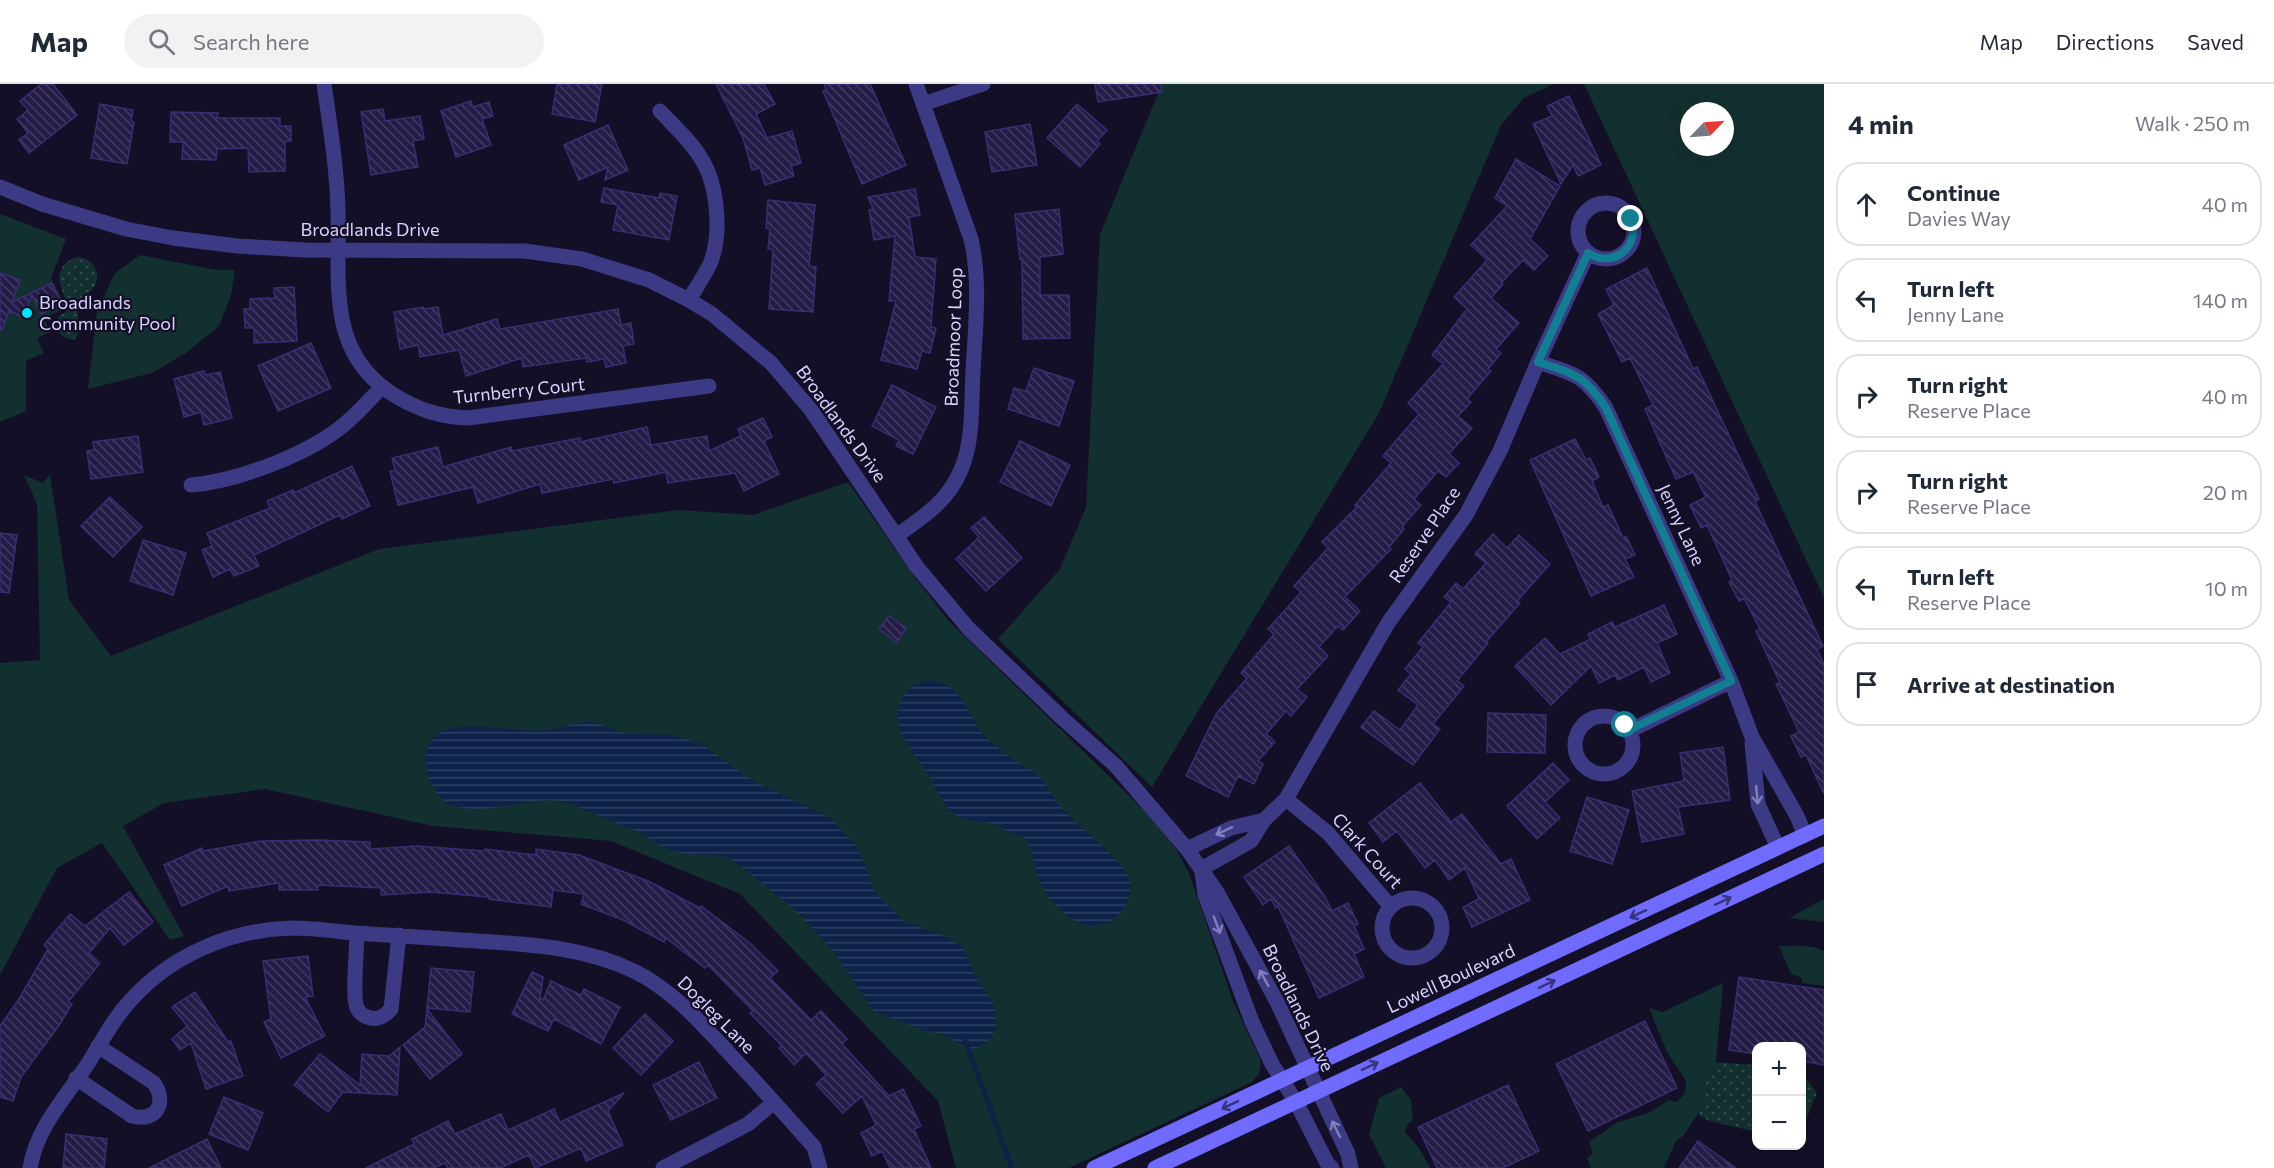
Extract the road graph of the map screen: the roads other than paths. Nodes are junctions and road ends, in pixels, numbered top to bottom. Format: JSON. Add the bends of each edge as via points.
{"nodes":[{"id":1,"x":324,"y":84,"type":"edge"},
{"id":2,"x":916,"y":84,"type":"edge"},
{"id":3,"x":983,"y":84,"type":"edge"},
{"id":4,"x":923,"y":104,"type":"junction"},
{"id":5,"x":660,"y":111,"type":"dead end"},
{"id":6,"x":0,"y":187,"type":"edge"},
{"id":7,"x":338,"y":249,"type":"junction"},
{"id":8,"x":1588,"y":253,"type":"dead end"},
{"id":9,"x":689,"y":300,"type":"junction"},
{"id":10,"x":1538,"y":362,"type":"junction"},
{"id":11,"x":709,"y":386,"type":"dead end"},
{"id":12,"x":382,"y":387,"type":"junction"},
{"id":13,"x":191,"y":485,"type":"dead end"},
{"id":14,"x":896,"y":536,"type":"junction"},
{"id":15,"x":1731,"y":681,"type":"junction"},
{"id":16,"x":1629,"y":730,"type":"dead end"},
{"id":17,"x":1752,"y":737,"type":"junction"},
{"id":18,"x":1287,"y":799,"type":"junction"},
{"id":19,"x":1264,"y":820,"type":"junction"},
{"id":20,"x":1824,"y":826,"type":"edge"},
{"id":21,"x":1805,"y":835,"type":"junction"},
{"id":22,"x":1778,"y":848,"type":"junction"},
{"id":23,"x":1187,"y":849,"type":"junction"},
{"id":24,"x":1824,"y":854,"type":"edge"},
{"id":25,"x":1201,"y":869,"type":"junction"},
{"id":26,"x":1391,"y":907,"type":"dead end"},
{"id":27,"x":357,"y":933,"type":"junction"},
{"id":28,"x":399,"y":935,"type":"junction"},
{"id":29,"x":98,"y":1046,"type":"junction"},
{"id":30,"x":1306,"y":1069,"type":"junction"},
{"id":31,"x":76,"y":1078,"type":"junction"},
{"id":32,"x":1283,"y":1080,"type":"junction"},
{"id":33,"x":1317,"y":1091,"type":"junction"},
{"id":34,"x":774,"y":1102,"type":"junction"},
{"id":35,"x":1296,"y":1102,"type":"junction"},
{"id":36,"x":30,"y":1168,"type":"edge"},
{"id":37,"x":663,"y":1168,"type":"edge"},
{"id":38,"x":820,"y":1168,"type":"edge"},
{"id":39,"x":1094,"y":1168,"type":"edge"},
{"id":40,"x":1155,"y":1168,"type":"edge"},
{"id":41,"x":1332,"y":1168,"type":"edge"},
{"id":42,"x":1351,"y":1168,"type":"edge"}],
"edges":[{"from":1,"to":7,"type":"street","via":[[337,197]]},
{"from":2,"to":4,"type":"street","name":"Broadmoor Loop"},
{"from":3,"to":4,"type":"street"},
{"from":4,"to":14,"type":"street","name":"Broadmoor Loop","via":[[976,259],[971,417],[960,472],[945,496],[932,511]]},
{"from":5,"to":9,"type":"street","via":[[702,159],[716,211],[710,263]]},
{"from":6,"to":7,"type":"street","name":"Broadlands Drive","via":[[87,219],[173,238],[237,246]]},
{"from":7,"to":9,"type":"street","name":"Broadlands Drive","via":[[525,251],[571,257],[648,280]]},
{"from":7,"to":12,"type":"street","name":"Turnberry Court","via":[[342,321],[350,346],[365,371]]},
{"from":8,"to":10,"type":"street","name":"Reserve Place"},
{"from":9,"to":14,"type":"street","name":"Broadlands Drive","via":[[771,363],[811,410]]},
{"from":10,"to":15,"type":"street","name":"Jenny Lane","via":[[1581,379],[1591,386],[1606,408]]},
{"from":10,"to":18,"type":"street","name":"Reserve Place","via":[[1500,451],[1466,515],[1388,623]]},
{"from":11,"to":12,"type":"street","name":"Turnberry Court","via":[[468,418],[426,412]]},
{"from":12,"to":13,"type":"street","via":[[346,423],[317,442],[243,475]]},
{"from":14,"to":23,"type":"street","name":"Broadlands Drive","via":[[969,629],[1116,766]]},
{"from":15,"to":16,"type":"street"},
{"from":15,"to":17,"type":"street","name":"Jenny Lane"},
{"from":17,"to":21,"type":"street","name":"Jenny Lane"},
{"from":17,"to":22,"type":"street","name":"Jenny Lane","one_way":true,"via":[[1758,804]]},
{"from":18,"to":19,"type":"street","name":"Reserve Place"},
{"from":18,"to":26,"type":"street","name":"Clark Court","via":[[1328,833]]},
{"from":19,"to":23,"type":"street","name":"Reserve Place","one_way":true,"via":[[1231,828]]},
{"from":19,"to":25,"type":"street","name":"Reserve Place","via":[[1251,841]]},
{"from":20,"to":21,"type":"main road","name":"Lowell Boulevard"},
{"from":21,"to":22,"type":"main road","name":"Lowell Boulevard"},
{"from":22,"to":30,"type":"main road","name":"Lowell Boulevard","one_way":true},
{"from":23,"to":25,"type":"street","name":"Broadlands Drive"},
{"from":33,"to":24,"type":"main road","one_way":true},
{"from":30,"to":25,"type":"street","name":"Broadlands Drive","one_way":true,"via":[[1277,1002]]},
{"from":25,"to":32,"type":"street","name":"Broadlands Drive","one_way":true,"via":[[1205,895],[1252,1022]]},
{"from":27,"to":28,"type":"street","name":"Dogleg Lane"},
{"from":27,"to":28,"type":"street","via":[[355,1002],[362,1015],[377,1019],[391,1008]]},
{"from":27,"to":29,"type":"street","name":"Dogleg Lane","via":[[269,930],[237,935],[206,946],[153,978],[119,1014]]},
{"from":28,"to":34,"type":"street","name":"Dogleg Lane","via":[[574,950],[635,972],[676,999]]},
{"from":29,"to":31,"type":"street","name":"Dogleg Lane"},
{"from":29,"to":31,"type":"street","via":[[154,1083],[160,1093],[157,1110],[142,1118],[132,1116]]},
{"from":30,"to":32,"type":"main road","name":"Lowell Boulevard"},
{"from":30,"to":33,"type":"street","name":"Broadlands Drive"},
{"from":31,"to":36,"type":"street","name":"Dogleg Lane","via":[[40,1137]]},
{"from":32,"to":35,"type":"street","name":"Broadlands Drive"},
{"from":32,"to":39,"type":"main road","name":"Lowell Boulevard","one_way":true},
{"from":33,"to":35,"type":"main road"},
{"from":42,"to":33,"type":"street","name":"Broadlands Drive","one_way":true},
{"from":34,"to":37,"type":"street","via":[[748,1124]]},
{"from":34,"to":38,"type":"street","name":"Dogleg Lane","via":[[814,1147]]},
{"from":35,"to":40,"type":"main road"},
{"from":35,"to":41,"type":"street","name":"Broadlands Drive"}]}
